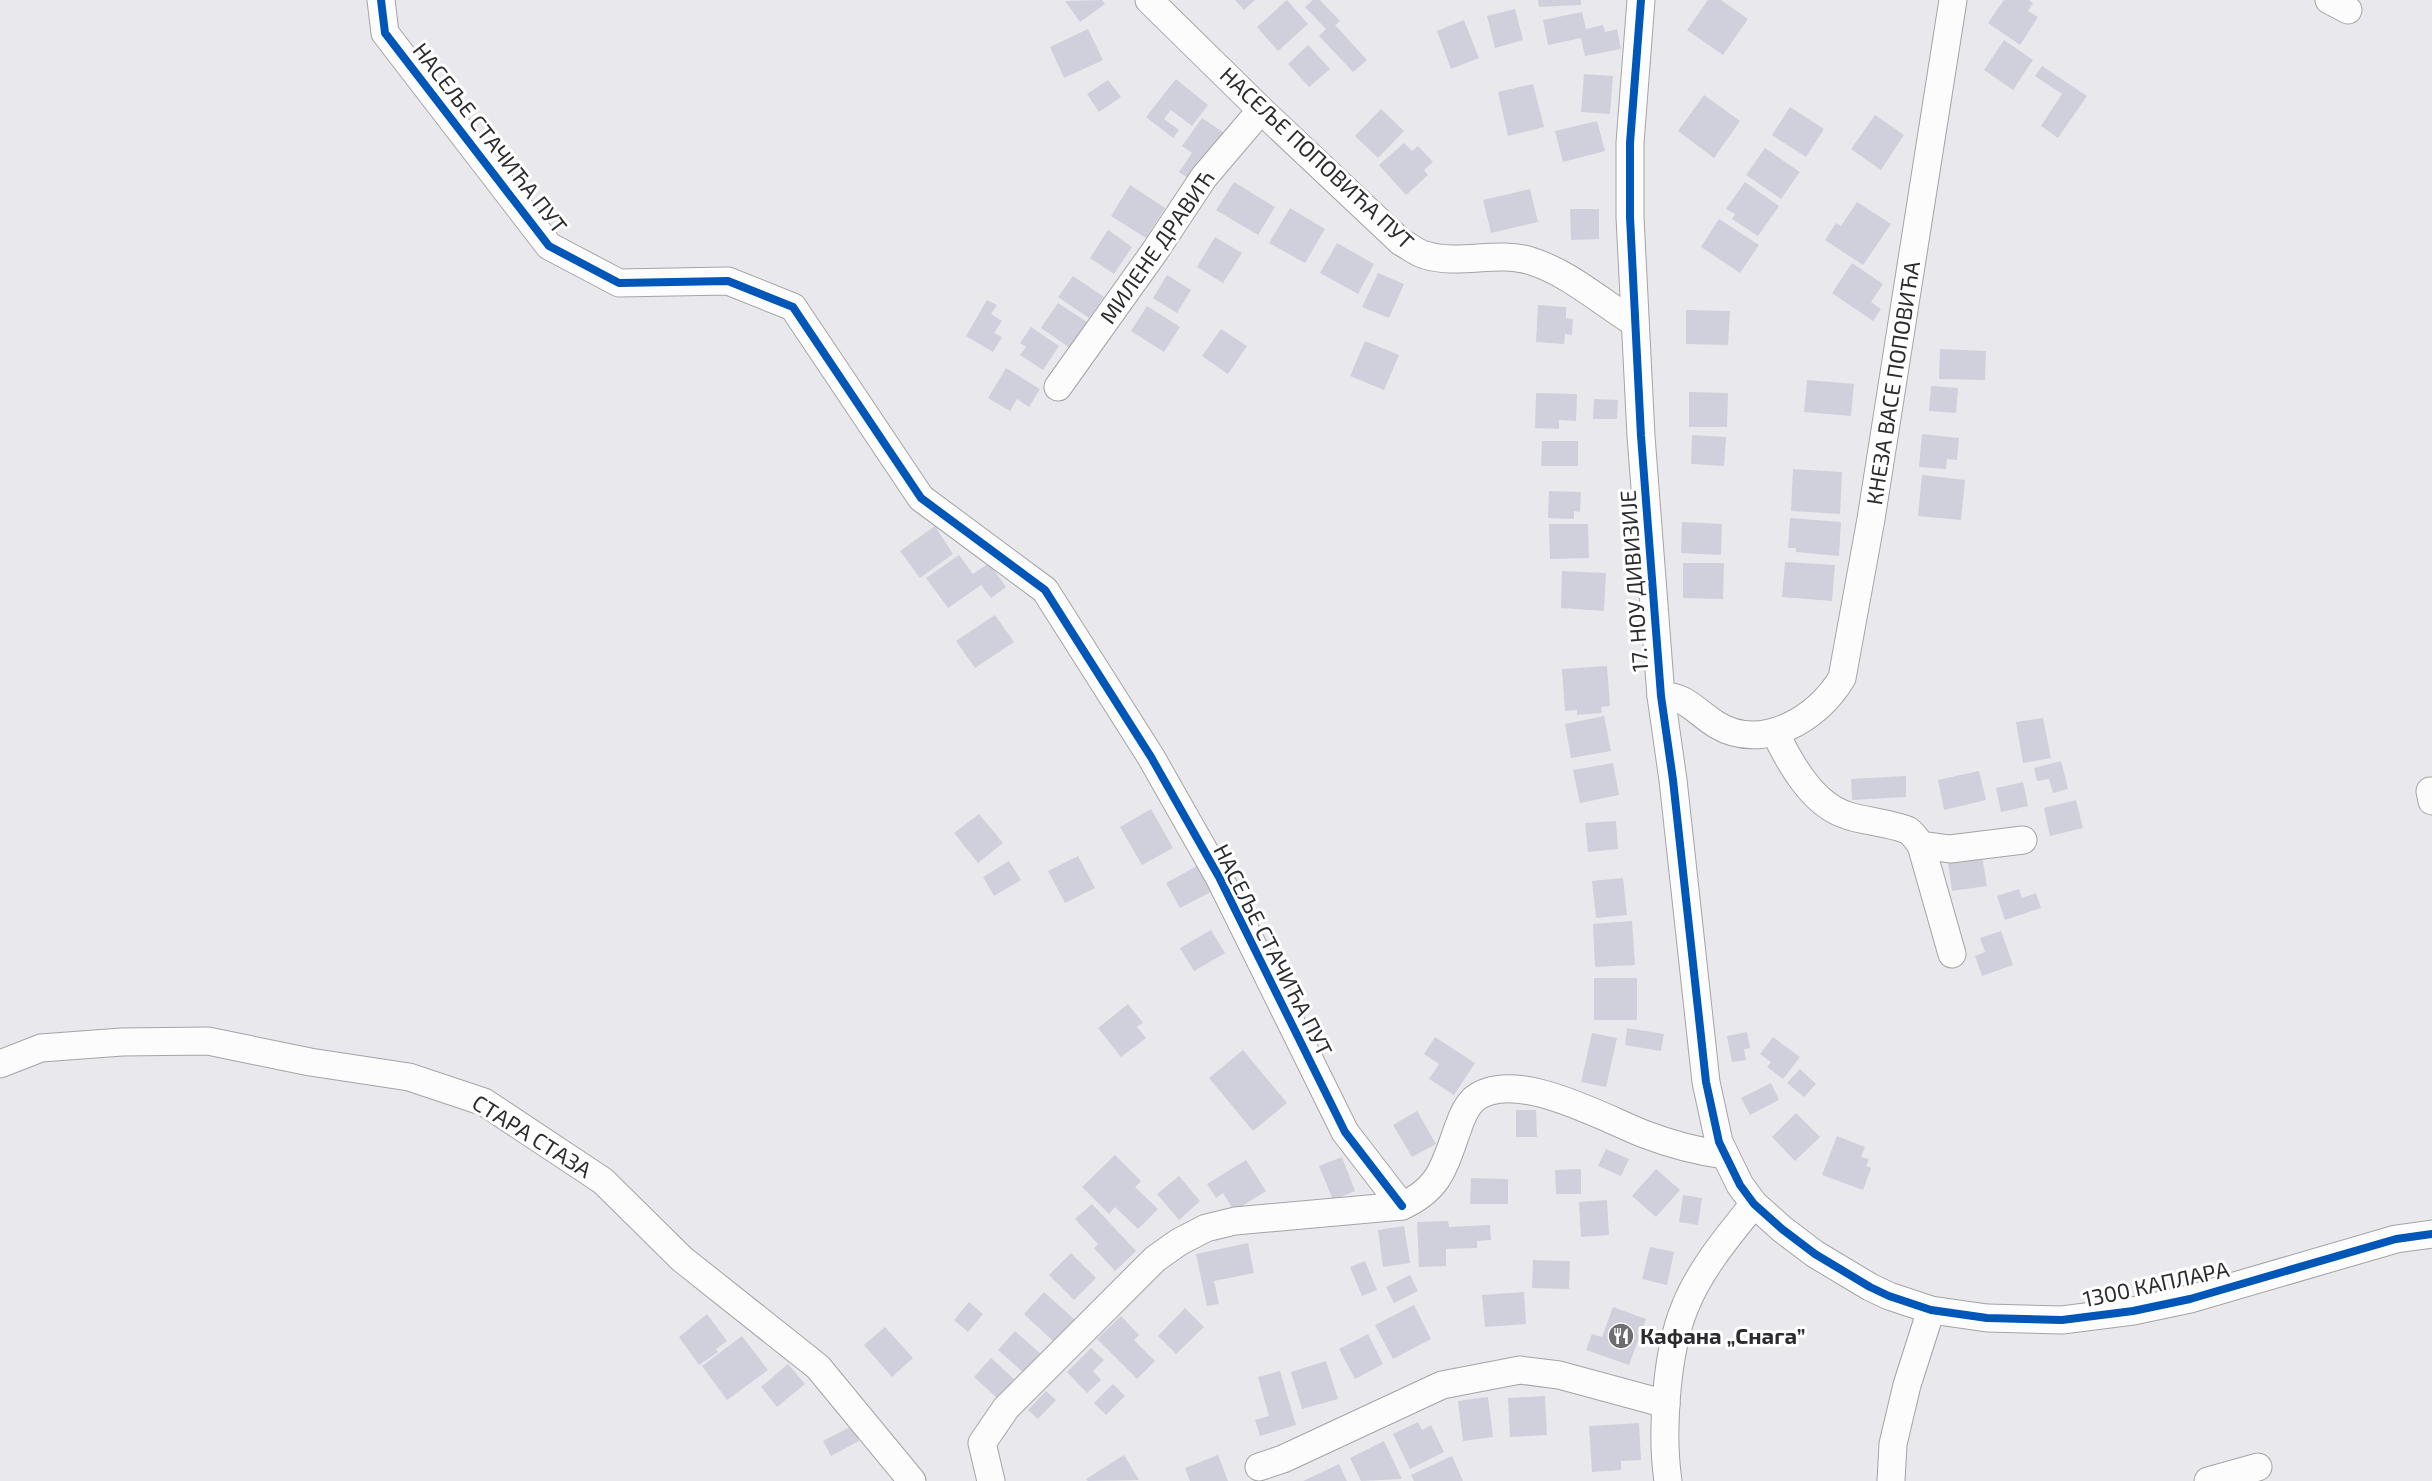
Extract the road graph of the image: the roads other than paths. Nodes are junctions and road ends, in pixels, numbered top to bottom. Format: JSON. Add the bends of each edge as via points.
{"nodes":[{"id":1,"x":381,"y":0,"type":"edge"},
{"id":2,"x":1149,"y":0,"type":"edge"},
{"id":3,"x":1641,"y":0,"type":"edge"},
{"id":4,"x":1953,"y":0,"type":"edge"},
{"id":5,"x":1261,"y":110,"type":"junction"},
{"id":6,"x":1635,"y":323,"type":"junction"},
{"id":7,"x":1058,"y":387,"type":"dead end"},
{"id":8,"x":1661,"y":696,"type":"junction"},
{"id":9,"x":1775,"y":732,"type":"junction"},
{"id":10,"x":2023,"y":840,"type":"dead end"},
{"id":11,"x":1921,"y":845,"type":"junction"},
{"id":12,"x":1952,"y":954,"type":"dead end"},
{"id":13,"x":0,"y":1064,"type":"edge"},
{"id":14,"x":1724,"y":1155,"type":"junction"},
{"id":15,"x":1754,"y":1203,"type":"junction"},
{"id":16,"x":1402,"y":1206,"type":"junction"},
{"id":17,"x":2432,"y":1234,"type":"edge"},
{"id":18,"x":1931,"y":1310,"type":"junction"},
{"id":19,"x":1666,"y":1404,"type":"junction"},
{"id":20,"x":1259,"y":1467,"type":"dead end"},
{"id":21,"x":2258,"y":1467,"type":"dead end"},
{"id":22,"x":912,"y":1481,"type":"edge"},
{"id":23,"x":991,"y":1481,"type":"edge"},
{"id":24,"x":1668,"y":1481,"type":"edge"},
{"id":25,"x":1892,"y":1481,"type":"edge"},
{"id":26,"x":2208,"y":1481,"type":"edge"}],
"edges":[{"from":1,"to":16,"type":"street","name":"НАСЕЉЕ СТАЧИЋА ПУТ","via":[[385,33],[549,246],[619,283],[729,281],[793,308],[921,498],[1045,590],[1151,757],[1219,877],[1345,1132]]},
{"from":2,"to":5,"type":"street","name":"НАСЕЉЕ ПОПОВИЋА ПУТ"},
{"from":3,"to":6,"type":"street","name":"17. НОУ ДИВИЗИЈЕ","via":[[1630,143]]},
{"from":4,"to":9,"type":"street","name":"КНЕЗА ВАСЕ ПОПОВИЋА","via":[[1844,672],[1838,685],[1817,706]]},
{"from":5,"to":6,"type":"street","name":"НАСЕЉЕ ПОПОВИЋА ПУТ","via":[[1401,242],[1423,255],[1453,260],[1532,261],[1560,274]]},
{"from":5,"to":7,"type":"street","name":"МИЛЕНЕ ДРАВИЋ","via":[[1204,177]]},
{"from":6,"to":8,"type":"street","name":"17. НОУ ДИВИЗИЈЕ"},
{"from":8,"to":9,"type":"street","name":"17. НОУ ДИВИЗИЈЕ","via":[[1683,700],[1715,724],[1736,733]]},
{"from":8,"to":14,"type":"street","name":"17. НОУ ДИВИЗИЈЕ","via":[[1706,1082]]},
{"from":9,"to":11,"type":"street","via":[[1788,761],[1826,803],[1843,814],[1910,832]]},
{"from":10,"to":11,"type":"street","via":[[1950,849]]},
{"from":11,"to":12,"type":"street"},
{"from":13,"to":22,"type":"street","name":"СТАРА СТАЗА","via":[[41,1048],[208,1041],[410,1077],[484,1102],[603,1181],[682,1259],[818,1367]]},
{"from":14,"to":15,"type":"street","name":"1300 КАПЛАРА"},
{"from":14,"to":16,"type":"street","via":[[1668,1143],[1533,1090],[1506,1087],[1488,1091],[1473,1101],[1429,1191]]},
{"from":15,"to":18,"type":"street","name":"1300 КАПЛАРА","via":[[1798,1241],[1851,1276],[1889,1296]]},
{"from":15,"to":19,"type":"street","via":[[1685,1306]]},
{"from":16,"to":23,"type":"street","via":[[1235,1221],[1206,1228],[1179,1242],[1155,1259],[1006,1408],[982,1443]]},
{"from":17,"to":18,"type":"street","name":"1300 КАПЛАРА","via":[[2396,1239],[2190,1299],[2109,1316],[2013,1320]]},
{"from":18,"to":25,"type":"street","via":[[1893,1444]]},
{"from":19,"to":20,"type":"street","via":[[1558,1375],[1520,1370],[1442,1385],[1283,1460]]},
{"from":19,"to":24,"type":"street"},
{"from":21,"to":26,"type":"street"}]}
